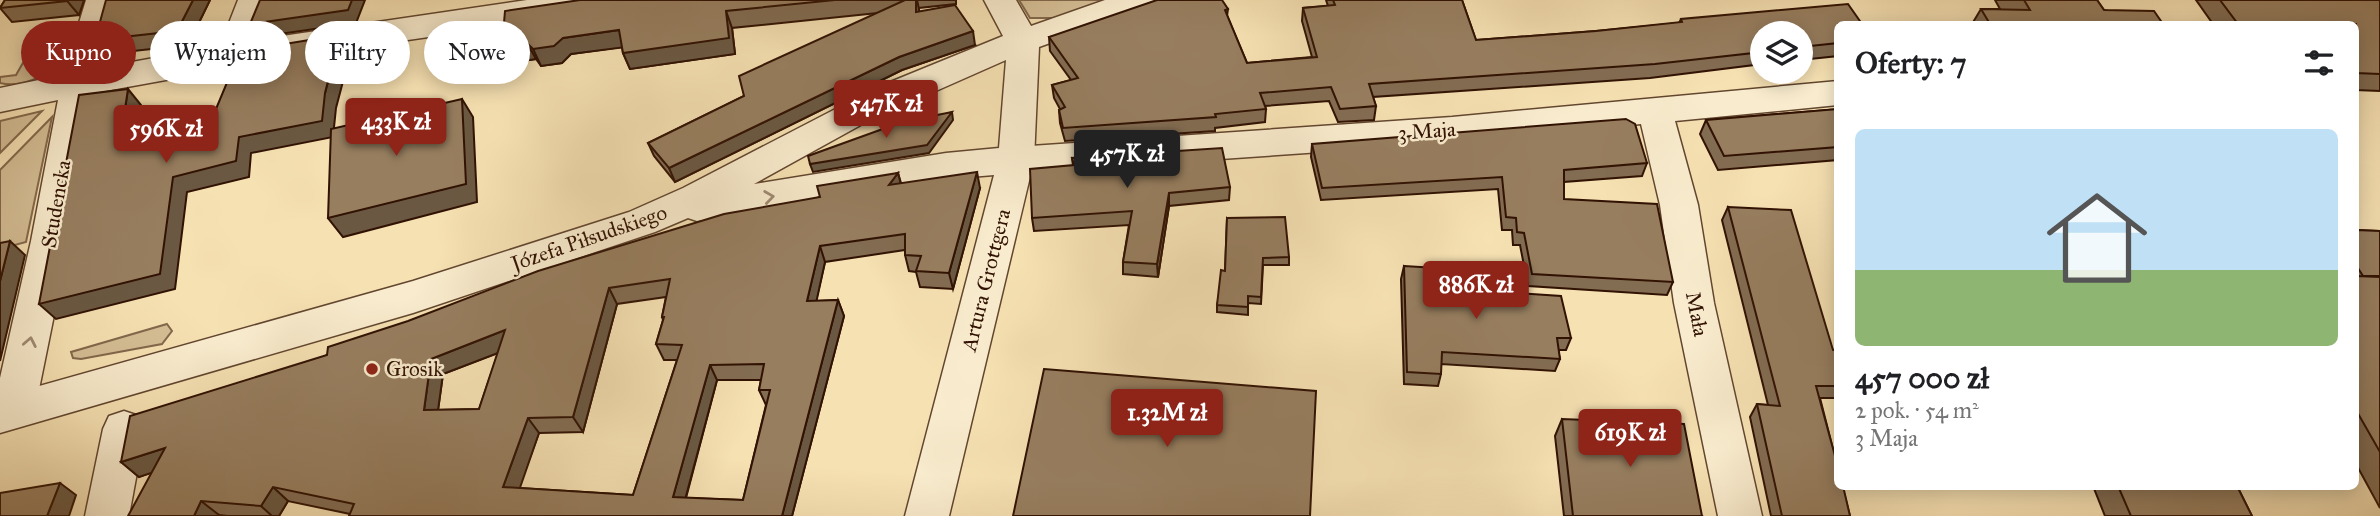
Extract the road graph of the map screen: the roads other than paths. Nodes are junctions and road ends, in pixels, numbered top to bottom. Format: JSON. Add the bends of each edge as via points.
{"nodes":[{"id":1,"x":102,"y":0,"type":"edge"},
{"id":2,"x":254,"y":0,"type":"edge"},
{"id":3,"x":609,"y":0,"type":"edge"},
{"id":4,"x":1000,"y":0,"type":"edge"},
{"id":5,"x":1139,"y":0,"type":"edge"},
{"id":6,"x":96,"y":21,"type":"edge"},
{"id":7,"x":246,"y":21,"type":"edge"},
{"id":8,"x":1021,"y":40,"type":"junction"},
{"id":9,"x":291,"y":46,"type":"edge"},
{"id":10,"x":73,"y":84,"type":"edge"},
{"id":11,"x":78,"y":84,"type":"edge"},
{"id":12,"x":1834,"y":93,"type":"edge"},
{"id":13,"x":0,"y":100,"type":"edge"},
{"id":14,"x":1655,"y":111,"type":"junction"},
{"id":15,"x":1016,"y":160,"type":"junction"},
{"id":16,"x":677,"y":208,"type":"junction"},
{"id":17,"x":5,"y":411,"type":"edge"},
{"id":18,"x":124,"y":429,"type":"edge"},
{"id":19,"x":107,"y":516,"type":"edge"},
{"id":20,"x":927,"y":516,"type":"edge"},
{"id":21,"x":1740,"y":516,"type":"edge"}],
"edges":[{"from":1,"to":6,"type":"street","name":"Studencka"},
{"from":2,"to":7,"type":"street"},
{"from":3,"to":9,"type":"street"},
{"from":4,"to":8,"type":"street"},
{"from":5,"to":8,"type":"street","name":"Józefa Piłsudskiego"},
{"from":8,"to":15,"type":"street","name":"Artura Grottgera","via":[[1023,78]]},
{"from":8,"to":16,"type":"street","name":"Józefa Piłsudskiego","via":[[899,91]]},
{"from":10,"to":13,"type":"street"},
{"from":17,"to":11,"type":"street","name":"Studencka","one_way":true,"via":[[50,241]]},
{"from":12,"to":14,"type":"street","name":"3 Maja"},
{"from":14,"to":15,"type":"street","name":"3 Maja"},
{"from":14,"to":21,"type":"street","name":"Mała","via":[[1679,205],[1694,303]]},
{"from":16,"to":15,"type":"street","name":"3 Maja","one_way":true,"via":[[946,166]]},
{"from":15,"to":20,"type":"street","name":"Artura Grottgera"},
{"from":16,"to":17,"type":"street","name":"Józefa Piłsudskiego","via":[[413,297]]},
{"from":18,"to":19,"type":"street"}]}
